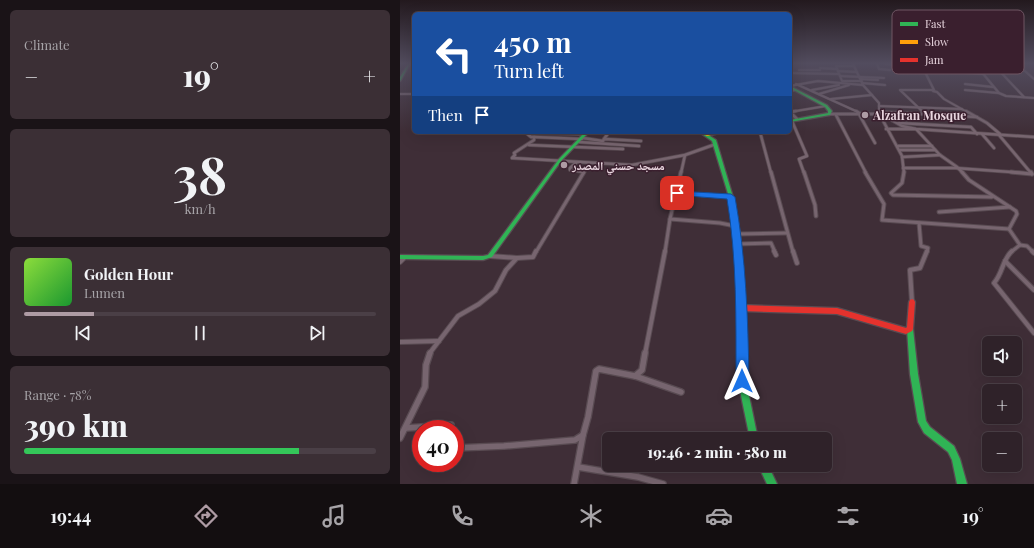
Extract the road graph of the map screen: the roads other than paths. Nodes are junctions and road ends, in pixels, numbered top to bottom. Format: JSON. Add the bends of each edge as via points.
{"nodes":[{"id":1,"x":831,"y":87,"type":"edge"},
{"id":2,"x":842,"y":87,"type":"edge"},
{"id":3,"x":866,"y":87,"type":"edge"},
{"id":4,"x":933,"y":87,"type":"edge"},
{"id":5,"x":989,"y":87,"type":"edge"},
{"id":6,"x":993,"y":87,"type":"joint"},
{"id":7,"x":1014,"y":87,"type":"edge"},
{"id":8,"x":792,"y":88,"type":"edge"},
{"id":9,"x":965,"y":90,"type":"dead end"},
{"id":10,"x":811,"y":91,"type":"junction"},
{"id":11,"x":933,"y":91,"type":"junction"},
{"id":12,"x":412,"y":93,"type":"edge"},
{"id":13,"x":999,"y":93,"type":"junction"},
{"id":14,"x":400,"y":94,"type":"edge"},
{"id":15,"x":819,"y":94,"type":"junction"},
{"id":16,"x":872,"y":95,"type":"junction"},
{"id":17,"x":1024,"y":97,"type":"junction"},
{"id":18,"x":1034,"y":98,"type":"edge"},
{"id":19,"x":830,"y":99,"type":"junction"},
{"id":20,"x":826,"y":106,"type":"junction"},
{"id":21,"x":879,"y":106,"type":"junction"},
{"id":22,"x":898,"y":107,"type":"junction"},
{"id":23,"x":920,"y":108,"type":"junction"},
{"id":24,"x":935,"y":109,"type":"junction"},
{"id":25,"x":956,"y":109,"type":"junction"},
{"id":26,"x":962,"y":109,"type":"junction"},
{"id":27,"x":829,"y":114,"type":"junction"},
{"id":28,"x":861,"y":114,"type":"junction"},
{"id":29,"x":881,"y":114,"type":"junction"},
{"id":30,"x":900,"y":114,"type":"junction"},
{"id":31,"x":836,"y":115,"type":"junction"},
{"id":32,"x":926,"y":115,"type":"junction"},
{"id":33,"x":940,"y":116,"type":"junction"},
{"id":34,"x":962,"y":116,"type":"junction"},
{"id":35,"x":792,"y":117,"type":"edge"},
{"id":36,"x":977,"y":117,"type":"junction"},
{"id":37,"x":896,"y":122,"type":"junction"},
{"id":38,"x":886,"y":129,"type":"junction"},
{"id":39,"x":916,"y":129,"type":"junction"},
{"id":40,"x":527,"y":134,"type":"edge"},
{"id":41,"x":541,"y":134,"type":"edge"},
{"id":42,"x":608,"y":134,"type":"edge"},
{"id":43,"x":712,"y":134,"type":"edge"},
{"id":44,"x":761,"y":134,"type":"edge"},
{"id":45,"x":977,"y":134,"type":"junction"},
{"id":46,"x":982,"y":134,"type":"junction"},
{"id":47,"x":707,"y":135,"type":"joint"},
{"id":48,"x":1000,"y":135,"type":"junction"},
{"id":49,"x":534,"y":137,"type":"junction"},
{"id":50,"x":1030,"y":137,"type":"junction"},
{"id":51,"x":1034,"y":137,"type":"edge"},
{"id":52,"x":582,"y":139,"type":"edge"},
{"id":53,"x":604,"y":139,"type":"junction"},
{"id":54,"x":1034,"y":141,"type":"edge"},
{"id":55,"x":642,"y":142,"type":"dead end"},
{"id":56,"x":875,"y":143,"type":"dead end"},
{"id":57,"x":716,"y":144,"type":"junction"},
{"id":58,"x":528,"y":145,"type":"junction"},
{"id":59,"x":639,"y":146,"type":"dead end"},
{"id":60,"x":898,"y":146,"type":"junction"},
{"id":61,"x":932,"y":146,"type":"junction"},
{"id":62,"x":994,"y":148,"type":"dead end"},
{"id":63,"x":623,"y":149,"type":"dead end"},
{"id":64,"x":900,"y":150,"type":"junction"},
{"id":65,"x":936,"y":150,"type":"junction"},
{"id":66,"x":685,"y":155,"type":"junction"},
{"id":67,"x":940,"y":155,"type":"junction"},
{"id":68,"x":902,"y":157,"type":"junction"},
{"id":69,"x":560,"y":160,"type":"junction"},
{"id":70,"x":578,"y":162,"type":"junction"},
{"id":71,"x":903,"y":168,"type":"junction"},
{"id":72,"x":959,"y":169,"type":"junction"},
{"id":73,"x":677,"y":193,"type":"junction"},
{"id":74,"x":993,"y":196,"type":"junction"},
{"id":75,"x":731,"y":197,"type":"junction"},
{"id":76,"x":1010,"y":207,"type":"junction"},
{"id":77,"x":938,"y":212,"type":"dead end"},
{"id":78,"x":816,"y":216,"type":"dead end"},
{"id":79,"x":670,"y":219,"type":"junction"},
{"id":80,"x":919,"y":223,"type":"junction"},
{"id":81,"x":735,"y":226,"type":"junction"},
{"id":82,"x":1009,"y":229,"type":"junction"},
{"id":83,"x":787,"y":233,"type":"junction"},
{"id":84,"x":737,"y":234,"type":"junction"},
{"id":85,"x":737,"y":244,"type":"junction"},
{"id":86,"x":1020,"y":245,"type":"junction"},
{"id":87,"x":1034,"y":253,"type":"edge"},
{"id":88,"x":776,"y":255,"type":"dead end"},
{"id":89,"x":490,"y":256,"type":"junction"},
{"id":90,"x":402,"y":257,"type":"edge"},
{"id":91,"x":517,"y":258,"type":"junction"},
{"id":92,"x":1005,"y":261,"type":"junction"},
{"id":93,"x":400,"y":262,"type":"edge"},
{"id":94,"x":797,"y":263,"type":"dead end"},
{"id":95,"x":1034,"y":290,"type":"edge"},
{"id":96,"x":912,"y":302,"type":"joint"},
{"id":97,"x":742,"y":308,"type":"junction"},
{"id":98,"x":910,"y":329,"type":"junction"},
{"id":99,"x":1034,"y":333,"type":"edge"},
{"id":100,"x":439,"y":341,"type":"junction"},
{"id":101,"x":400,"y":342,"type":"edge"},
{"id":102,"x":635,"y":376,"type":"junction"},
{"id":103,"x":681,"y":392,"type":"dead end"},
{"id":104,"x":406,"y":428,"type":"junction"},
{"id":105,"x":412,"y":428,"type":"edge"},
{"id":106,"x":752,"y":432,"type":"edge"},
{"id":107,"x":583,"y":435,"type":"junction"},
{"id":108,"x":400,"y":438,"type":"edge"},
{"id":109,"x":464,"y":448,"type":"edge"},
{"id":110,"x":578,"y":467,"type":"junction"},
{"id":111,"x":766,"y":472,"type":"edge"},
{"id":112,"x":574,"y":484,"type":"edge"},
{"id":113,"x":663,"y":484,"type":"edge"},
{"id":114,"x":772,"y":484,"type":"edge"},
{"id":115,"x":962,"y":484,"type":"edge"}],
"edges":[{"from":1,"to":10,"type":"street"},
{"from":2,"to":15,"type":"street"},
{"from":3,"to":16,"type":"street"},
{"from":4,"to":11,"type":"street"},
{"from":5,"to":6,"type":"street"},
{"from":6,"to":13,"type":"street"},
{"from":7,"to":17,"type":"street"},
{"from":8,"to":10,"type":"street"},
{"from":8,"to":20,"type":"street"},
{"from":9,"to":13,"type":"street"},
{"from":10,"to":15,"type":"street"},
{"from":11,"to":23,"type":"street","via":[[900,90]]},
{"from":11,"to":26,"type":"street"},
{"from":12,"to":14,"type":"street"},
{"from":13,"to":17,"type":"street"},
{"from":15,"to":19,"type":"street"},
{"from":16,"to":19,"type":"street"},
{"from":16,"to":21,"type":"street"},
{"from":17,"to":18,"type":"street"},
{"from":19,"to":28,"type":"street"},
{"from":20,"to":27,"type":"street"},
{"from":20,"to":35,"type":"street"},
{"from":21,"to":22,"type":"street"},
{"from":21,"to":29,"type":"street","via":[[878,111]]},
{"from":22,"to":23,"type":"street"},
{"from":22,"to":30,"type":"street"},
{"from":23,"to":24,"type":"street"},
{"from":23,"to":32,"type":"street"},
{"from":24,"to":25,"type":"street"},
{"from":24,"to":33,"type":"street"},
{"from":25,"to":26,"type":"street"},
{"from":25,"to":34,"type":"street"},
{"from":26,"to":36,"type":"street"},
{"from":27,"to":31,"type":"street"},
{"from":27,"to":35,"type":"street"},
{"from":28,"to":29,"type":"street"},
{"from":28,"to":31,"type":"street"},
{"from":28,"to":56,"type":"street"},
{"from":29,"to":30,"type":"street"},
{"from":29,"to":37,"type":"street"},
{"from":29,"to":38,"type":"street"},
{"from":30,"to":32,"type":"street"},
{"from":31,"to":80,"type":"street","via":[[862,168],[884,204],[882,220]]},
{"from":32,"to":33,"type":"street"},
{"from":33,"to":34,"type":"street"},
{"from":34,"to":36,"type":"street"},
{"from":35,"to":78,"type":"street","via":[[807,156],[799,159]]},
{"from":36,"to":48,"type":"street"},
{"from":37,"to":39,"type":"street"},
{"from":37,"to":45,"type":"street","via":[[971,127]]},
{"from":38,"to":39,"type":"street"},
{"from":38,"to":60,"type":"street"},
{"from":39,"to":45,"type":"street"},
{"from":39,"to":61,"type":"street"},
{"from":40,"to":49,"type":"street"},
{"from":41,"to":52,"type":"street"},
{"from":42,"to":53,"type":"street"},
{"from":43,"to":47,"type":"street"},
{"from":44,"to":83,"type":"street"},
{"from":45,"to":46,"type":"street"},
{"from":46,"to":48,"type":"street"},
{"from":46,"to":62,"type":"street"},
{"from":47,"to":57,"type":"street"},
{"from":48,"to":50,"type":"street"},
{"from":48,"to":72,"type":"street","via":[[1032,174]]},
{"from":49,"to":52,"type":"street"},
{"from":49,"to":58,"type":"street"},
{"from":50,"to":51,"type":"street"},
{"from":50,"to":54,"type":"street"},
{"from":52,"to":53,"type":"street"},
{"from":52,"to":58,"type":"street"},
{"from":52,"to":59,"type":"street"},
{"from":52,"to":63,"type":"street"},
{"from":52,"to":69,"type":"street"},
{"from":53,"to":55,"type":"street"},
{"from":57,"to":66,"type":"street"},
{"from":57,"to":75,"type":"street"},
{"from":58,"to":69,"type":"street","via":[[514,153],[512,158]]},
{"from":60,"to":61,"type":"street"},
{"from":60,"to":64,"type":"street"},
{"from":61,"to":65,"type":"street"},
{"from":64,"to":65,"type":"street"},
{"from":64,"to":68,"type":"street"},
{"from":65,"to":67,"type":"street"},
{"from":66,"to":70,"type":"street","via":[[632,165]]},
{"from":66,"to":73,"type":"street"},
{"from":67,"to":68,"type":"street"},
{"from":67,"to":72,"type":"street"},
{"from":68,"to":71,"type":"street"},
{"from":69,"to":70,"type":"street"},
{"from":69,"to":89,"type":"street"},
{"from":70,"to":91,"type":"street","via":[[570,170],[584,172],[533,258]]},
{"from":71,"to":72,"type":"street"},
{"from":71,"to":74,"type":"street","via":[[904,178],[902,183],[891,191],[893,195]]},
{"from":72,"to":74,"type":"street","via":[[968,180]]},
{"from":73,"to":75,"type":"street"},
{"from":73,"to":79,"type":"street"},
{"from":74,"to":76,"type":"street"},
{"from":75,"to":81,"type":"street"},
{"from":76,"to":77,"type":"street"},
{"from":76,"to":82,"type":"street","via":[[1017,214]]},
{"from":79,"to":81,"type":"street"},
{"from":79,"to":102,"type":"street","via":[[642,370]]},
{"from":80,"to":82,"type":"street"},
{"from":80,"to":96,"type":"street","via":[[921,246],[928,248],[920,268],[910,270]]},
{"from":81,"to":84,"type":"street"},
{"from":82,"to":86,"type":"street"},
{"from":83,"to":84,"type":"street"},
{"from":83,"to":94,"type":"street"},
{"from":84,"to":85,"type":"street"},
{"from":85,"to":88,"type":"street","via":[[771,243]]},
{"from":85,"to":97,"type":"street"},
{"from":86,"to":87,"type":"street","via":[[1027,246]]},
{"from":86,"to":92,"type":"street"},
{"from":89,"to":90,"type":"street"},
{"from":89,"to":91,"type":"street"},
{"from":90,"to":93,"type":"street"},
{"from":91,"to":100,"type":"street","via":[[506,270],[495,291],[458,316]]},
{"from":92,"to":95,"type":"street"},
{"from":92,"to":99,"type":"street","via":[[1003,272],[994,283]]},
{"from":96,"to":98,"type":"street"},
{"from":97,"to":98,"type":"street","via":[[837,311],[906,331]]},
{"from":97,"to":106,"type":"street","via":[[742,381]]},
{"from":98,"to":115,"type":"street","via":[[922,422],[927,430],[951,449]]},
{"from":100,"to":101,"type":"street"},
{"from":100,"to":104,"type":"street","via":[[428,356],[425,387]]},
{"from":102,"to":103,"type":"street"},
{"from":102,"to":107,"type":"street","via":[[600,368],[596,371]]},
{"from":104,"to":105,"type":"street"},
{"from":104,"to":108,"type":"street"},
{"from":107,"to":109,"type":"street","via":[[574,440]]},
{"from":107,"to":110,"type":"street"},
{"from":110,"to":112,"type":"street"},
{"from":110,"to":113,"type":"street"},
{"from":111,"to":114,"type":"street"}]}
